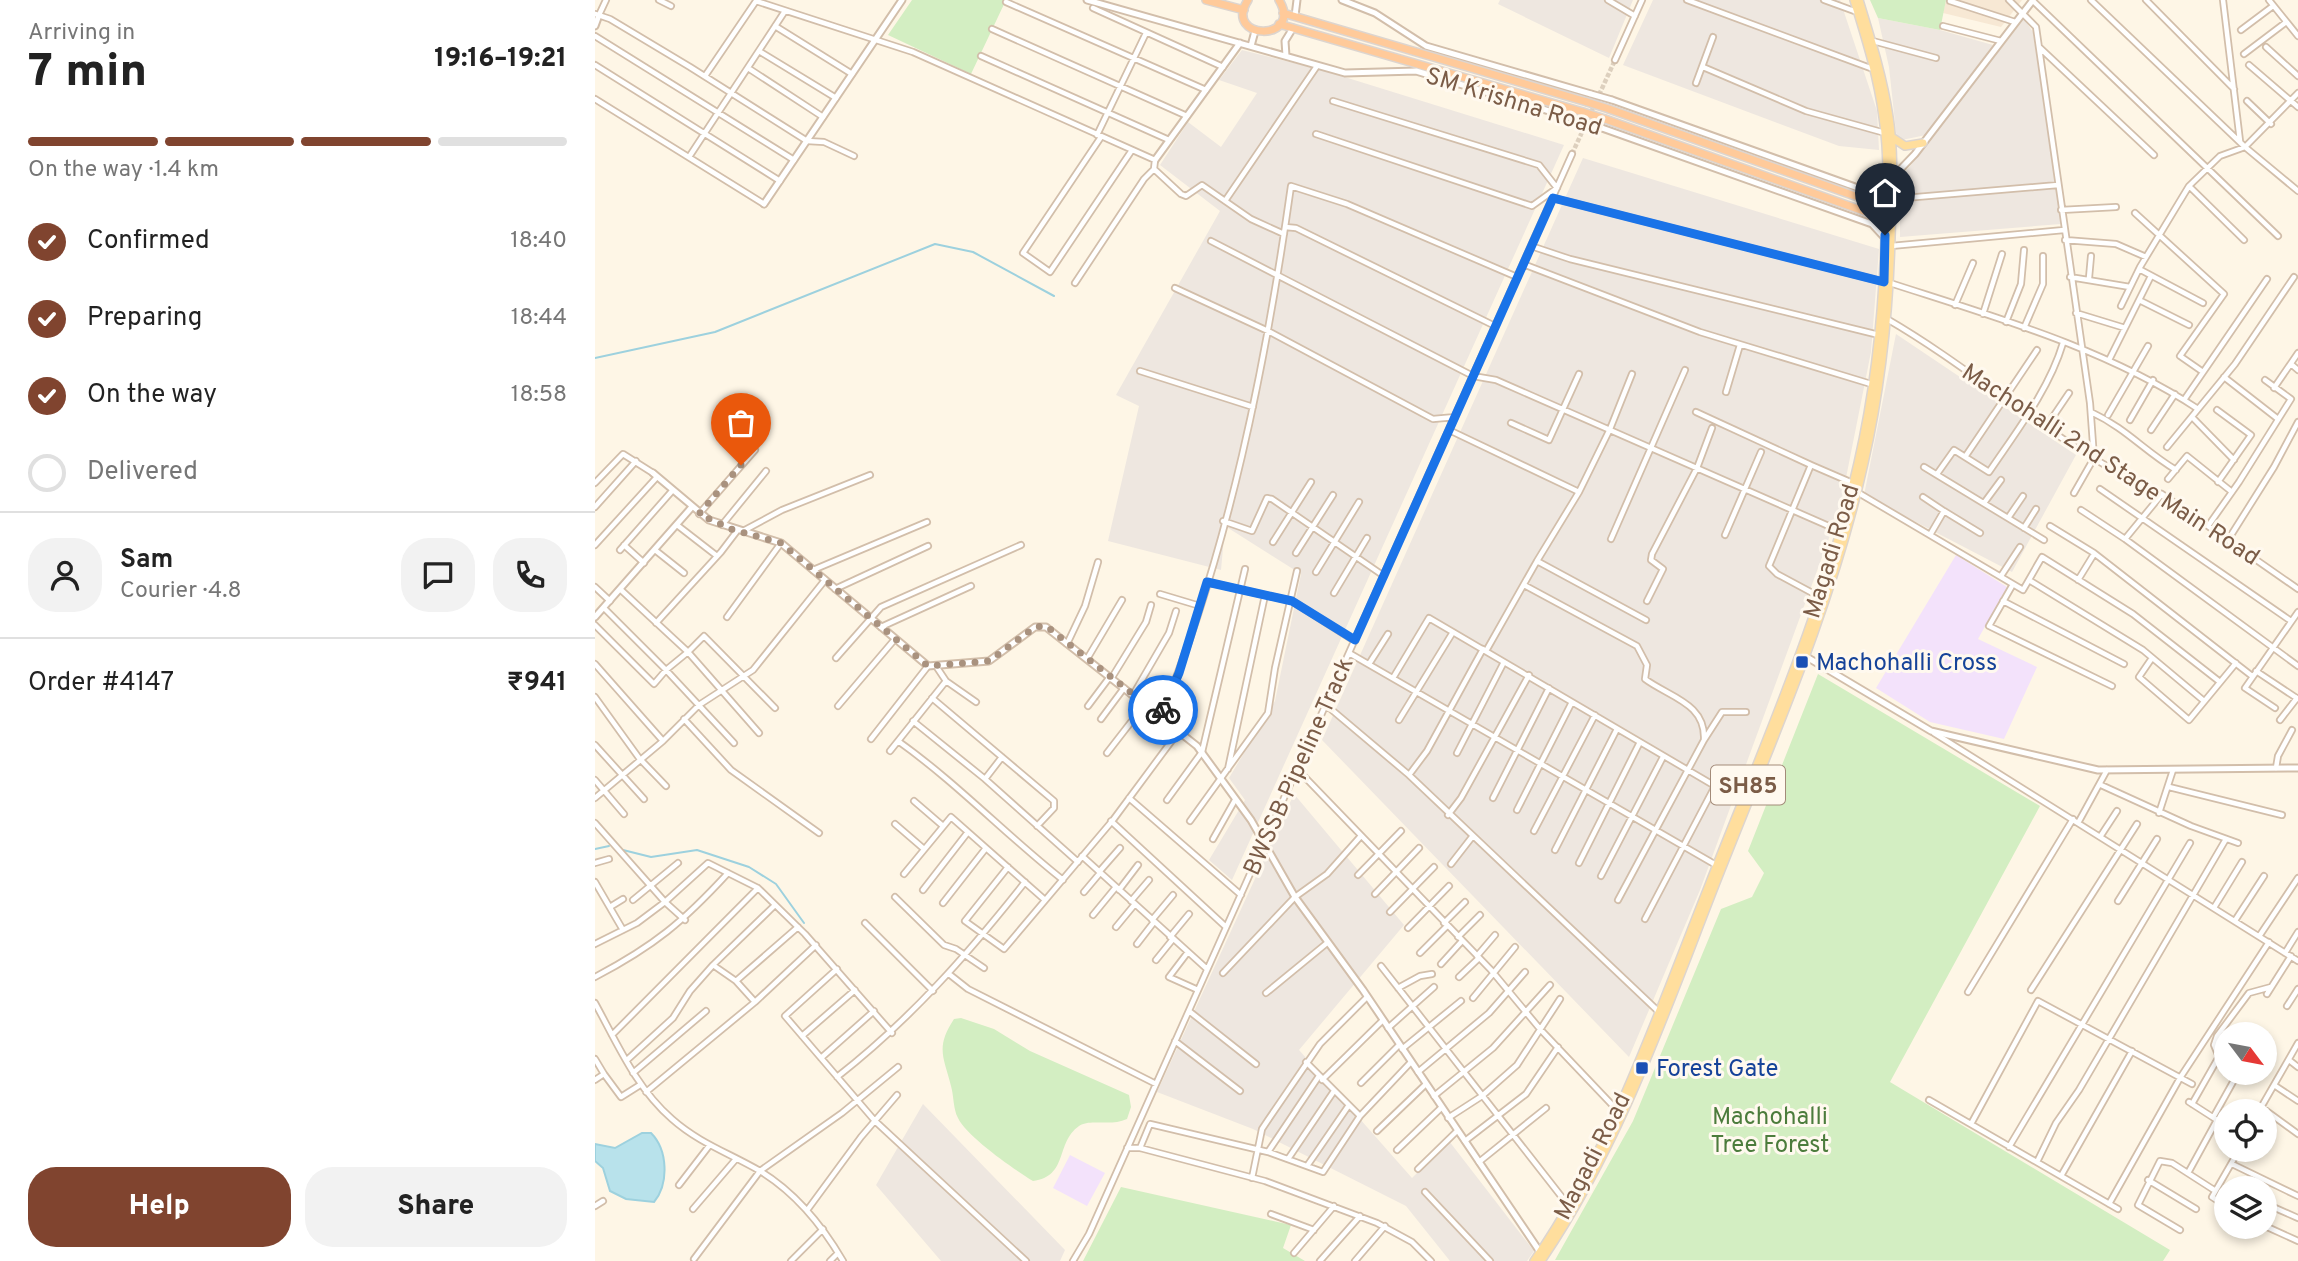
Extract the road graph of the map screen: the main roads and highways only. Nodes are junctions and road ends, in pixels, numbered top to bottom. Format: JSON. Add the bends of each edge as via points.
{"nodes":[{"id":1,"x":1206,"y":0,"type":"edge"},
{"id":2,"x":1279,"y":0,"type":"edge"},
{"id":3,"x":1854,"y":0,"type":"edge"},
{"id":4,"x":1859,"y":0,"type":"edge"},
{"id":5,"x":1245,"y":3,"type":"edge"},
{"id":6,"x":1283,"y":13,"type":"junction"},
{"id":7,"x":1279,"y":24,"type":"junction"},
{"id":8,"x":1877,"y":71,"type":"junction"},
{"id":9,"x":1888,"y":134,"type":"junction"},
{"id":10,"x":1923,"y":143,"type":"road end"},
{"id":11,"x":1889,"y":179,"type":"junction"},
{"id":12,"x":1886,"y":207,"type":"junction"},
{"id":13,"x":1886,"y":219,"type":"junction"},
{"id":14,"x":1888,"y":243,"type":"junction"},
{"id":15,"x":1887,"y":283,"type":"junction"},
{"id":16,"x":1856,"y":487,"type":"junction"},
{"id":17,"x":1801,"y":654,"type":"junction"},
{"id":18,"x":1543,"y":1258,"type":"edge"},
{"id":19,"x":1534,"y":1261,"type":"edge"}],
"edges":[{"from":1,"to":5,"type":"highway"},
{"from":2,"to":6,"type":"highway"},
{"from":3,"to":8,"type":"main road","name":"Magadi Road","number":"SH85"},
{"from":4,"to":8,"type":"main road","name":"Magadi Road","number":"SH85"},
{"from":5,"to":7,"type":"highway","via":[[1246,22],[1255,31],[1266,32]]},
{"from":6,"to":7,"type":"highway"},
{"from":6,"to":12,"type":"highway","name":"SM Krishna Road","bridge":true,"via":[[1591,103]]},
{"from":7,"to":13,"type":"highway","name":"SM Krishna Road","bridge":true,"via":[[1587,113]]},
{"from":8,"to":9,"type":"main road","name":"Magadi Road","number":"SH85"},
{"from":9,"to":10,"type":"main road","via":[[1905,146]]},
{"from":9,"to":11,"type":"main road","name":"Magadi Road","number":"SH85"},
{"from":11,"to":12,"type":"main road","name":"Magadi Road","number":"SH85"},
{"from":11,"to":14,"type":"main road","name":"Magadi Road","number":"SH85"},
{"from":12,"to":13,"type":"main road","name":"Magadi Road","number":"SH85"},
{"from":13,"to":14,"type":"main road","name":"Magadi Road","number":"SH85"},
{"from":14,"to":15,"type":"main road","name":"Magadi Road","number":"SH85"},
{"from":15,"to":16,"type":"main road","name":"Magadi Road","number":"SH85"},
{"from":15,"to":16,"type":"main road","name":"Magadi Road","number":"SH85","via":[[1887,319]]},
{"from":16,"to":17,"type":"main road","name":"Magadi Road","number":"SH85"},
{"from":16,"to":17,"type":"main road","name":"Magadi Road","number":"SH85"},
{"from":17,"to":18,"type":"main road","name":"Magadi Road","number":"SH85","via":[[1617,1110]]},
{"from":17,"to":18,"type":"main road","name":"Magadi Road","number":"SH85","via":[[1637,1079],[1587,1187]]},
{"from":18,"to":19,"type":"main road","name":"Magadi Road","number":"SH85"}]}
